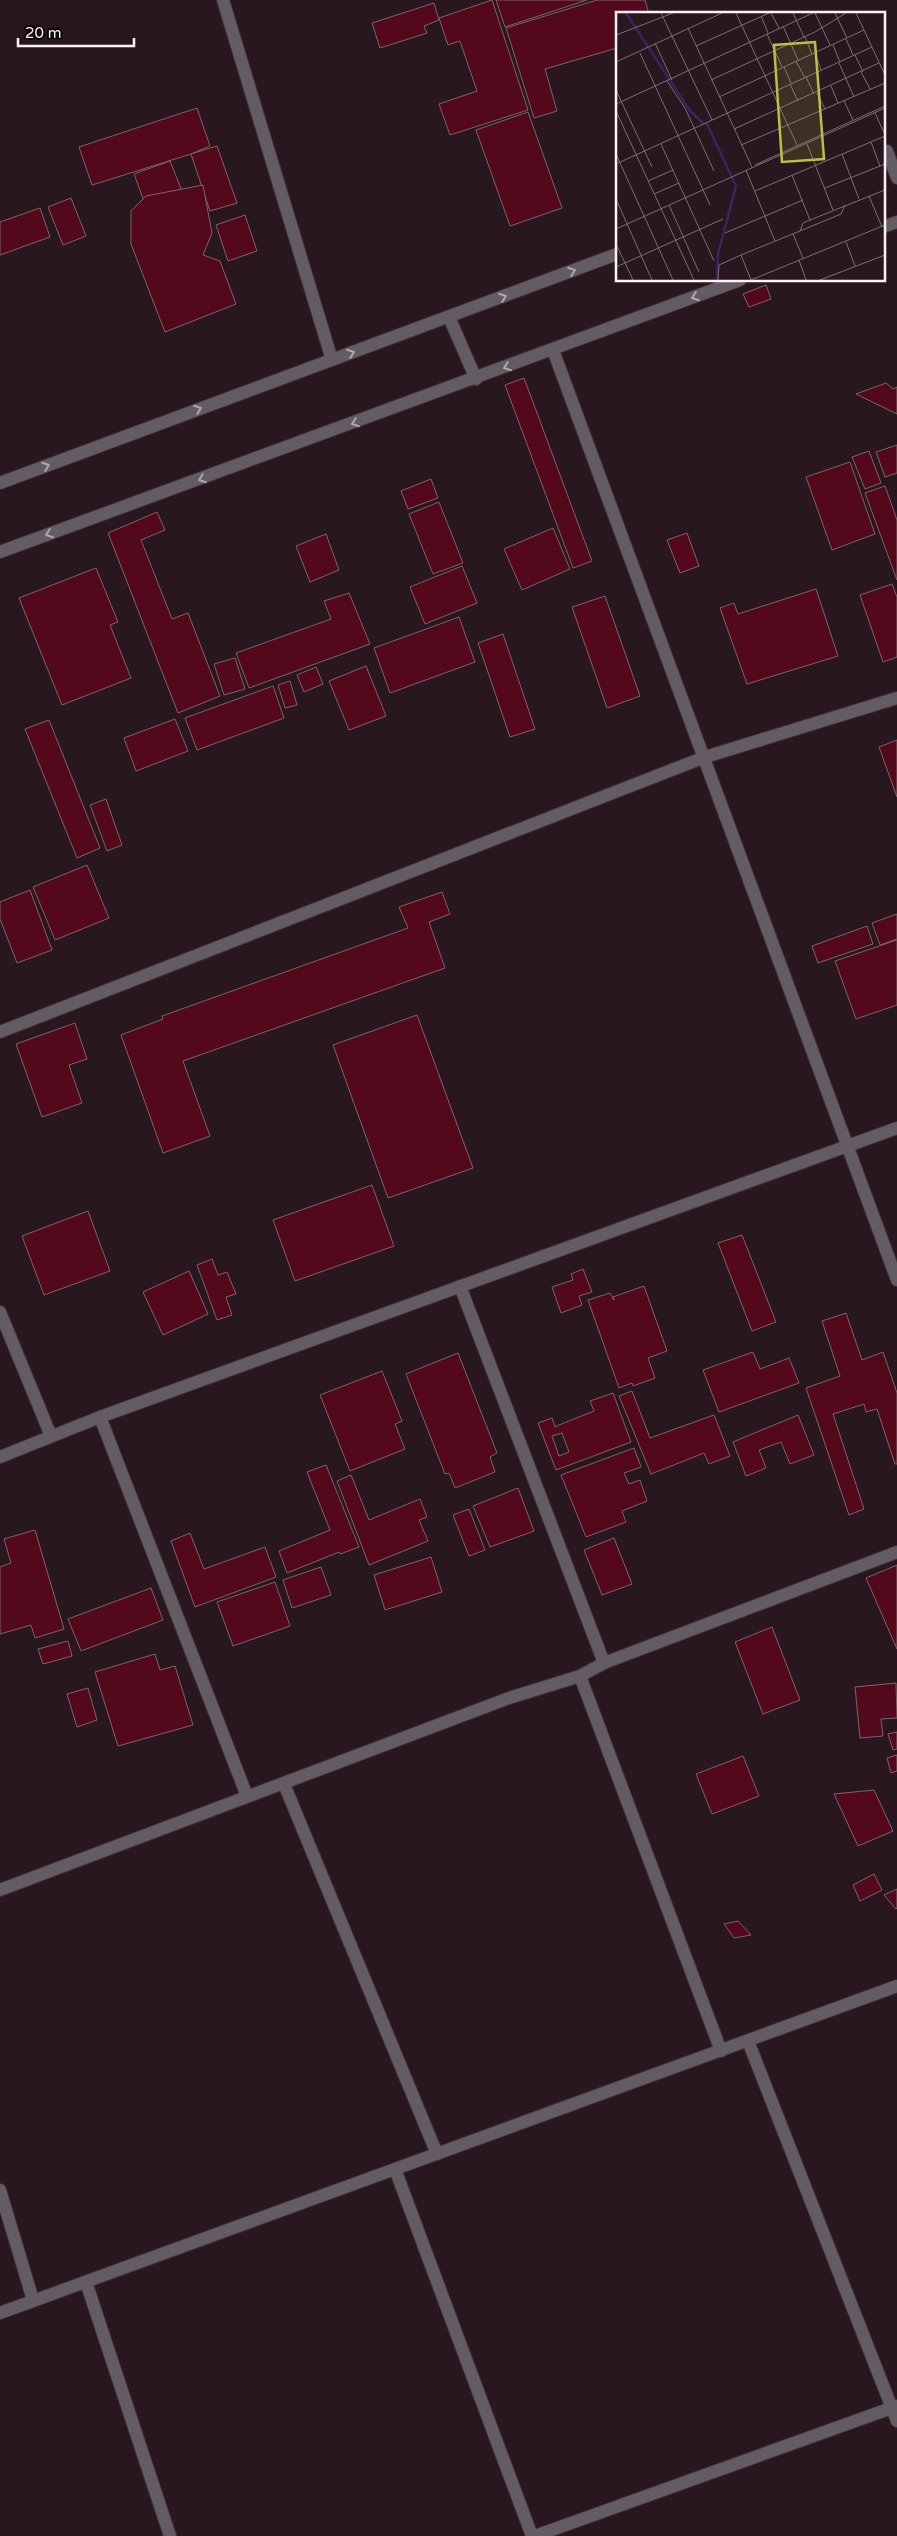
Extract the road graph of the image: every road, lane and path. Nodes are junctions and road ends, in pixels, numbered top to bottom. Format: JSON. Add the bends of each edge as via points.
{"nodes":[{"id":1,"x":222,"y":0,"type":"edge"},
{"id":2,"x":889,"y":151,"type":"edge"},
{"id":3,"x":897,"y":178,"type":"edge"},
{"id":4,"x":897,"y":222,"type":"edge"},
{"id":5,"x":884,"y":227,"type":"edge"},
{"id":6,"x":616,"y":254,"type":"edge"},
{"id":7,"x":737,"y":281,"type":"edge"},
{"id":8,"x":450,"y":317,"type":"junction"},
{"id":9,"x":553,"y":350,"type":"junction"},
{"id":10,"x":332,"y":360,"type":"junction"},
{"id":11,"x":476,"y":379,"type":"junction"},
{"id":12,"x":0,"y":483,"type":"edge"},
{"id":13,"x":0,"y":552,"type":"edge"},
{"id":14,"x":897,"y":698,"type":"edge"},
{"id":15,"x":705,"y":757,"type":"junction"},
{"id":16,"x":0,"y":1032,"type":"edge"},
{"id":17,"x":897,"y":1128,"type":"edge"},
{"id":18,"x":848,"y":1145,"type":"junction"},
{"id":19,"x":897,"y":1280,"type":"edge"},
{"id":20,"x":460,"y":1286,"type":"junction"},
{"id":21,"x":0,"y":1312,"type":"edge"},
{"id":22,"x":100,"y":1417,"type":"junction"},
{"id":23,"x":51,"y":1436,"type":"junction"},
{"id":24,"x":0,"y":1457,"type":"edge"},
{"id":25,"x":897,"y":1552,"type":"edge"},
{"id":26,"x":604,"y":1663,"type":"junction"},
{"id":27,"x":580,"y":1676,"type":"junction"},
{"id":28,"x":284,"y":1784,"type":"junction"},
{"id":29,"x":247,"y":1796,"type":"junction"},
{"id":30,"x":0,"y":1890,"type":"edge"},
{"id":31,"x":897,"y":1986,"type":"edge"},
{"id":32,"x":748,"y":2041,"type":"junction"},
{"id":33,"x":721,"y":2052,"type":"junction"},
{"id":34,"x":437,"y":2154,"type":"junction"},
{"id":35,"x":395,"y":2170,"type":"junction"},
{"id":36,"x":0,"y":2190,"type":"edge"},
{"id":37,"x":86,"y":2282,"type":"junction"},
{"id":38,"x":33,"y":2300,"type":"junction"},
{"id":39,"x":0,"y":2313,"type":"edge"},
{"id":40,"x":895,"y":2407,"type":"edge"},
{"id":41,"x":897,"y":2421,"type":"edge"},
{"id":42,"x":170,"y":2536,"type":"edge"},
{"id":43,"x":533,"y":2536,"type":"edge"}],
"edges":[{"from":1,"to":10,"type":"street"},
{"from":2,"to":3,"type":"street"},
{"from":4,"to":5,"type":"street"},
{"from":8,"to":6,"type":"street","one_way":true},
{"from":7,"to":9,"type":"street","one_way":true},
{"from":10,"to":8,"type":"street","one_way":true},
{"from":8,"to":11,"type":"street"},
{"from":9,"to":11,"type":"street","one_way":true},
{"from":9,"to":15,"type":"street"},
{"from":12,"to":10,"type":"street","one_way":true},
{"from":11,"to":13,"type":"street","one_way":true},
{"from":14,"to":15,"type":"street"},
{"from":15,"to":16,"type":"street"},
{"from":15,"to":18,"type":"street"},
{"from":17,"to":18,"type":"street"},
{"from":18,"to":19,"type":"street"},
{"from":18,"to":20,"type":"street"},
{"from":20,"to":22,"type":"street"},
{"from":20,"to":26,"type":"street"},
{"from":21,"to":23,"type":"street"},
{"from":22,"to":23,"type":"street"},
{"from":22,"to":29,"type":"street"},
{"from":23,"to":24,"type":"street"},
{"from":25,"to":26,"type":"street"},
{"from":26,"to":27,"type":"street"},
{"from":27,"to":28,"type":"street","via":[[509,1698]]},
{"from":27,"to":33,"type":"street"},
{"from":28,"to":29,"type":"street"},
{"from":28,"to":34,"type":"street"},
{"from":29,"to":30,"type":"street"},
{"from":31,"to":32,"type":"street"},
{"from":32,"to":33,"type":"street"},
{"from":32,"to":40,"type":"street"},
{"from":33,"to":34,"type":"street"},
{"from":34,"to":35,"type":"street"},
{"from":35,"to":37,"type":"street"},
{"from":35,"to":43,"type":"street"},
{"from":36,"to":38,"type":"street"},
{"from":37,"to":38,"type":"street"},
{"from":37,"to":42,"type":"street"},
{"from":38,"to":39,"type":"street"},
{"from":40,"to":41,"type":"street"},
{"from":40,"to":43,"type":"street"}]}
